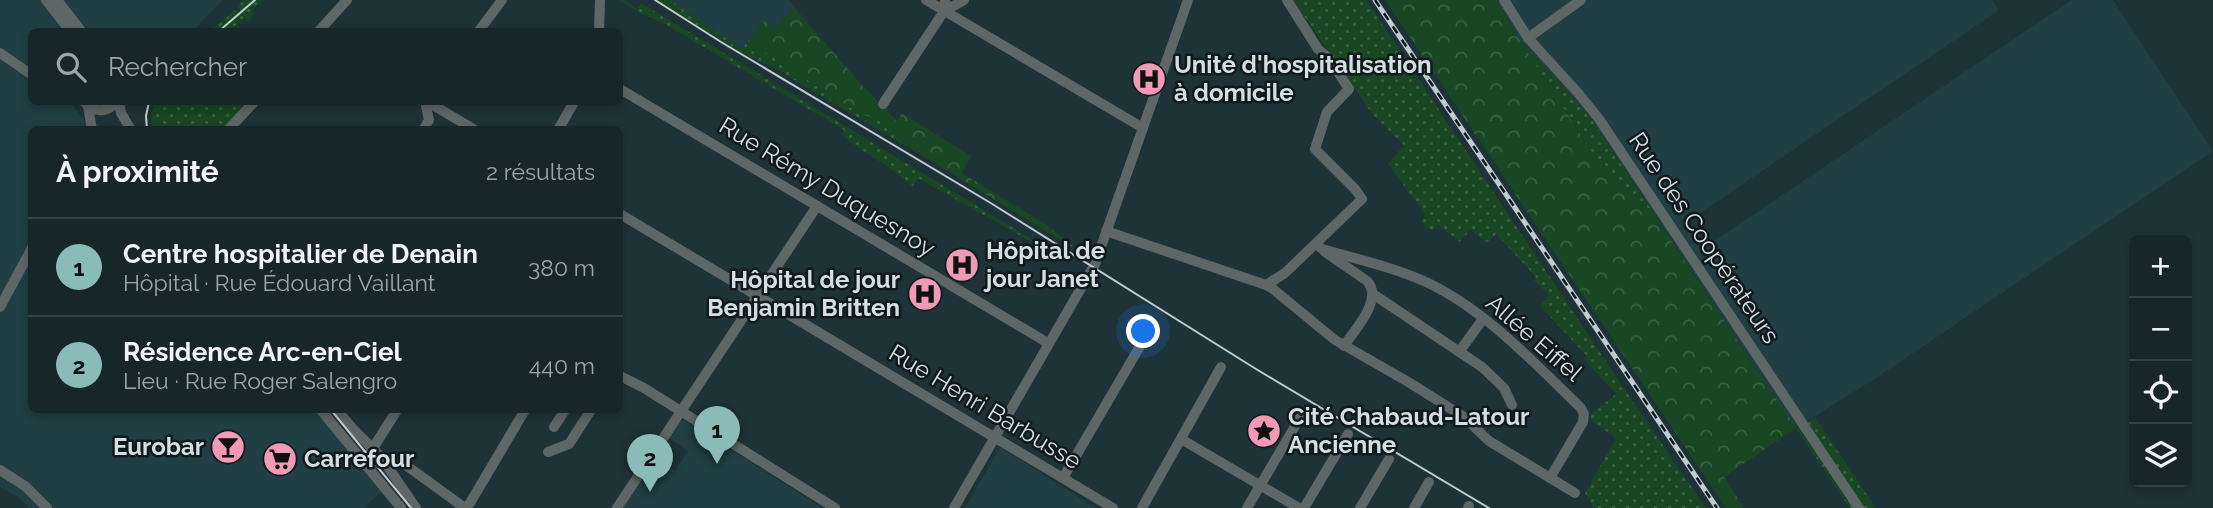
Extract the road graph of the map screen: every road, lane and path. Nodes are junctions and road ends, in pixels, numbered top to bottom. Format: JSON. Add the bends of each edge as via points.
{"nodes":[{"id":1,"x":46,"y":0,"type":"edge"},
{"id":2,"x":57,"y":0,"type":"edge"},
{"id":3,"x":347,"y":0,"type":"edge"},
{"id":4,"x":502,"y":0,"type":"edge"},
{"id":5,"x":926,"y":0,"type":"edge"},
{"id":6,"x":964,"y":0,"type":"edge"},
{"id":7,"x":1188,"y":0,"type":"edge"},
{"id":8,"x":1287,"y":0,"type":"edge"},
{"id":9,"x":1504,"y":0,"type":"edge"},
{"id":10,"x":1581,"y":0,"type":"edge"},
{"id":11,"x":600,"y":1,"type":"edge"},
{"id":12,"x":944,"y":5,"type":"edge"},
{"id":13,"x":68,"y":28,"type":"edge"},
{"id":14,"x":79,"y":28,"type":"edge"},
{"id":15,"x":322,"y":28,"type":"edge"},
{"id":16,"x":481,"y":28,"type":"edge"},
{"id":17,"x":599,"y":28,"type":"edge"},
{"id":18,"x":1528,"y":38,"type":"junction"},
{"id":19,"x":0,"y":53,"type":"edge"},
{"id":20,"x":0,"y":60,"type":"edge"},
{"id":21,"x":28,"y":72,"type":"edge"},
{"id":22,"x":28,"y":79,"type":"edge"},
{"id":23,"x":623,"y":91,"type":"edge"},
{"id":24,"x":883,"y":104,"type":"dead end"},
{"id":25,"x":86,"y":105,"type":"edge"},
{"id":26,"x":89,"y":105,"type":"edge"},
{"id":27,"x":111,"y":105,"type":"edge"},
{"id":28,"x":114,"y":105,"type":"edge"},
{"id":29,"x":251,"y":105,"type":"edge"},
{"id":30,"x":426,"y":105,"type":"edge"},
{"id":31,"x":433,"y":105,"type":"edge"},
{"id":32,"x":572,"y":105,"type":"edge"},
{"id":33,"x":91,"y":126,"type":"edge"},
{"id":34,"x":128,"y":126,"type":"edge"},
{"id":35,"x":232,"y":126,"type":"edge"},
{"id":36,"x":425,"y":126,"type":"edge"},
{"id":37,"x":468,"y":126,"type":"edge"},
{"id":38,"x":560,"y":126,"type":"edge"},
{"id":39,"x":1143,"y":128,"type":"junction"},
{"id":40,"x":817,"y":206,"type":"junction"},
{"id":41,"x":623,"y":216,"type":"edge"},
{"id":42,"x":1107,"y":231,"type":"junction"},
{"id":43,"x":1319,"y":246,"type":"junction"},
{"id":44,"x":28,"y":255,"type":"edge"},
{"id":45,"x":1386,"y":267,"type":"junction"},
{"id":46,"x":1266,"y":285,"type":"junction"},
{"id":47,"x":1372,"y":290,"type":"junction"},
{"id":48,"x":756,"y":296,"type":"junction"},
{"id":49,"x":0,"y":307,"type":"edge"},
{"id":50,"x":1483,"y":319,"type":"junction"},
{"id":51,"x":1153,"y":324,"type":"dead end"},
{"id":52,"x":1048,"y":343,"type":"junction"},
{"id":53,"x":1345,"y":346,"type":"junction"},
{"id":54,"x":1460,"y":352,"type":"junction"},
{"id":55,"x":1221,"y":367,"type":"dead end"},
{"id":56,"x":623,"y":378,"type":"edge"},
{"id":57,"x":1511,"y":405,"type":"dead end"},
{"id":58,"x":681,"y":412,"type":"junction"},
{"id":59,"x":323,"y":413,"type":"edge"},
{"id":60,"x":340,"y":413,"type":"edge"},
{"id":61,"x":395,"y":413,"type":"edge"},
{"id":62,"x":523,"y":413,"type":"edge"},
{"id":63,"x":563,"y":413,"type":"edge"},
{"id":64,"x":589,"y":413,"type":"edge"},
{"id":65,"x":1301,"y":416,"type":"dead end"},
{"id":66,"x":554,"y":427,"type":"dead end"},
{"id":67,"x":1348,"y":434,"type":"dead end"},
{"id":68,"x":994,"y":437,"type":"junction"},
{"id":69,"x":1181,"y":439,"type":"junction"},
{"id":70,"x":373,"y":449,"type":"junction"},
{"id":71,"x":548,"y":453,"type":"dead end"},
{"id":72,"x":359,"y":458,"type":"junction"},
{"id":73,"x":1389,"y":458,"type":"dead end"},
{"id":74,"x":386,"y":464,"type":"junction"},
{"id":75,"x":0,"y":470,"type":"edge"},
{"id":76,"x":1063,"y":478,"type":"junction"},
{"id":77,"x":1550,"y":478,"type":"junction"},
{"id":78,"x":1429,"y":482,"type":"dead end"},
{"id":79,"x":1261,"y":485,"type":"junction"},
{"id":80,"x":1575,"y":493,"type":"dead end"},
{"id":81,"x":47,"y":508,"type":"edge"},
{"id":82,"x":401,"y":508,"type":"edge"},
{"id":83,"x":416,"y":508,"type":"edge"},
{"id":84,"x":466,"y":508,"type":"edge"},
{"id":85,"x":617,"y":508,"type":"edge"},
{"id":86,"x":835,"y":508,"type":"edge"},
{"id":87,"x":954,"y":508,"type":"edge"},
{"id":88,"x":1113,"y":508,"type":"edge"},
{"id":89,"x":1142,"y":508,"type":"edge"},
{"id":90,"x":1247,"y":508,"type":"edge"},
{"id":91,"x":1302,"y":508,"type":"edge"},
{"id":92,"x":1360,"y":508,"type":"edge"},
{"id":93,"x":1414,"y":508,"type":"edge"},
{"id":94,"x":1859,"y":508,"type":"edge"}],
"edges":[{"from":1,"to":13,"type":"street"},
{"from":2,"to":14,"type":"street"},
{"from":3,"to":15,"type":"street"},
{"from":4,"to":16,"type":"street"},
{"from":5,"to":12,"type":"street"},
{"from":6,"to":12,"type":"street"},
{"from":7,"to":39,"type":"street"},
{"from":8,"to":43,"type":"street","via":[[1349,89],[1327,112],[1315,149],[1362,199]]},
{"from":9,"to":18,"type":"street","name":"Rue des Coopérateurs"},
{"from":10,"to":18,"type":"street"},
{"from":11,"to":17,"type":"street"},
{"from":12,"to":24,"type":"street"},
{"from":12,"to":39,"type":"street"},
{"from":18,"to":94,"type":"street","name":"Rue des Coopérateurs","via":[[1598,119]]},
{"from":19,"to":21,"type":"street"},
{"from":20,"to":22,"type":"street"},
{"from":23,"to":40,"type":"street","name":"Rue Rémy Duquesnoy"},
{"from":25,"to":33,"type":"street"},
{"from":26,"to":27,"type":"street","via":[[98,110]]},
{"from":28,"to":34,"type":"street"},
{"from":29,"to":35,"type":"street"},
{"from":30,"to":36,"type":"street"},
{"from":31,"to":37,"type":"street"},
{"from":32,"to":38,"type":"street"},
{"from":39,"to":42,"type":"street"},
{"from":40,"to":48,"type":"street"},
{"from":40,"to":52,"type":"street","name":"Rue Rémy Duquesnoy"},
{"from":41,"to":48,"type":"street","name":"Rue Henri Barbusse"},
{"from":42,"to":46,"type":"street"},
{"from":42,"to":52,"type":"street","via":[[1095,264]]},
{"from":43,"to":45,"type":"street","name":"Allée Eiffel"},
{"from":43,"to":46,"type":"street"},
{"from":43,"to":47,"type":"street","via":[[1367,281]]},
{"from":44,"to":49,"type":"street"},
{"from":45,"to":47,"type":"street"},
{"from":45,"to":50,"type":"street","name":"Allée Eiffel","via":[[1432,285]]},
{"from":46,"to":53,"type":"street"},
{"from":47,"to":53,"type":"street","via":[[1372,303]]},
{"from":47,"to":54,"type":"street"},
{"from":48,"to":58,"type":"street"},
{"from":48,"to":68,"type":"street","name":"Rue Henri Barbusse"},
{"from":50,"to":54,"type":"street"},
{"from":50,"to":77,"type":"street","name":"Allée Eiffel","via":[[1583,411],[1583,422]]},
{"from":51,"to":76,"type":"street"},
{"from":52,"to":68,"type":"street"},
{"from":53,"to":77,"type":"street","via":[[1464,417],[1489,441]]},
{"from":54,"to":57,"type":"street","via":[[1502,386]]},
{"from":55,"to":69,"type":"street"},
{"from":56,"to":58,"type":"street"},
{"from":58,"to":85,"type":"street"},
{"from":58,"to":86,"type":"street"},
{"from":59,"to":72,"type":"street"},
{"from":60,"to":70,"type":"street"},
{"from":61,"to":70,"type":"street"},
{"from":62,"to":84,"type":"street"},
{"from":63,"to":66,"type":"street"},
{"from":64,"to":71,"type":"street","via":[[569,444]]},
{"from":65,"to":79,"type":"street"},
{"from":67,"to":91,"type":"street"},
{"from":68,"to":76,"type":"street","name":"Rue Henri Barbusse"},
{"from":68,"to":87,"type":"street"},
{"from":69,"to":79,"type":"street"},
{"from":69,"to":89,"type":"street"},
{"from":70,"to":72,"type":"street"},
{"from":70,"to":74,"type":"street"},
{"from":72,"to":82,"type":"street"},
{"from":73,"to":92,"type":"street"},
{"from":74,"to":83,"type":"street"},
{"from":74,"to":84,"type":"street","via":[[407,466]]},
{"from":75,"to":81,"type":"street"},
{"from":76,"to":88,"type":"street","name":"Rue Henri Barbusse"},
{"from":77,"to":80,"type":"street"},
{"from":78,"to":93,"type":"street"},
{"from":79,"to":90,"type":"street"},
{"from":79,"to":91,"type":"street"}]}
